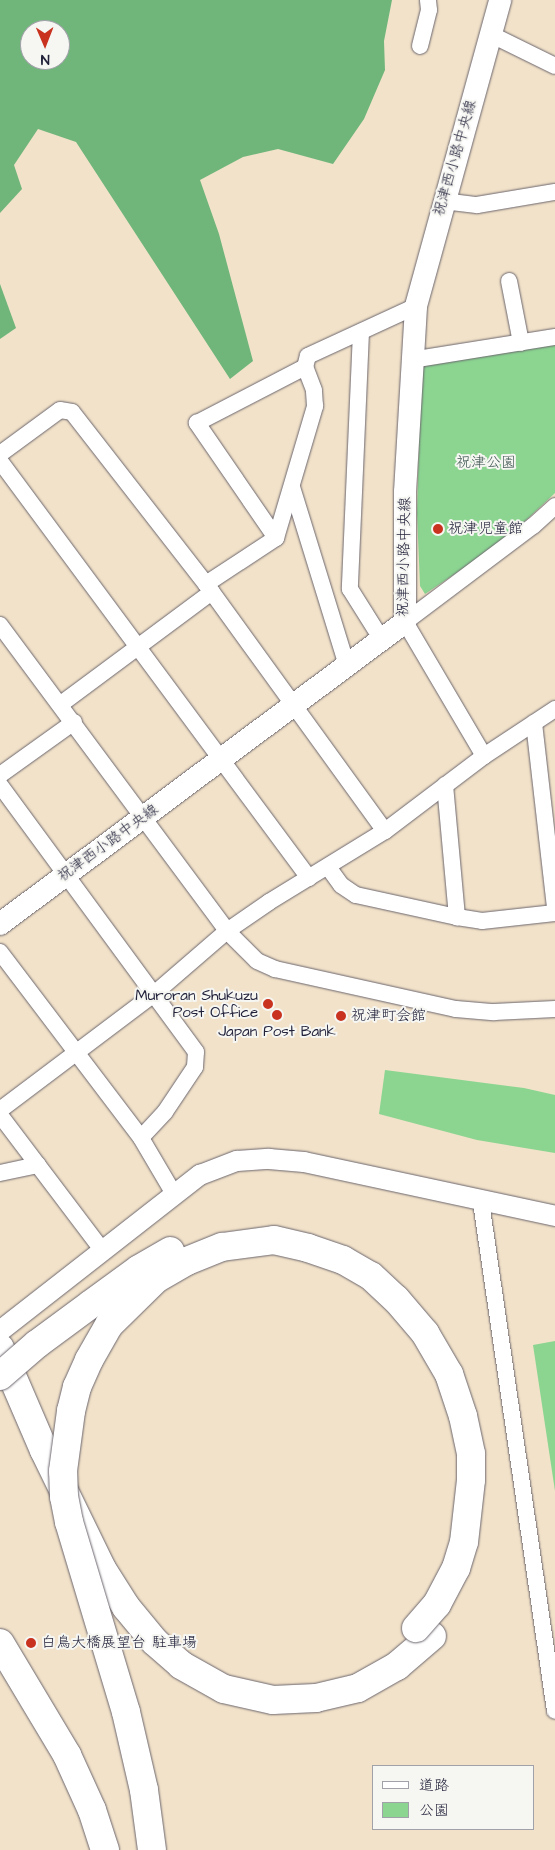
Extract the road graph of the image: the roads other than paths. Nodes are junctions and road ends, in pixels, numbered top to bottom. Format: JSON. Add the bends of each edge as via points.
{"nodes":[{"id":1,"x":428,"y":0,"type":"edge"},
{"id":2,"x":500,"y":0,"type":"edge"},
{"id":3,"x":490,"y":34,"type":"junction"},
{"id":4,"x":420,"y":46,"type":"dead end"},
{"id":5,"x":555,"y":66,"type":"edge"},
{"id":6,"x":555,"y":192,"type":"edge"},
{"id":7,"x":443,"y":201,"type":"junction"},
{"id":8,"x":509,"y":281,"type":"dead end"},
{"id":9,"x":416,"y":306,"type":"junction"},
{"id":10,"x":361,"y":332,"type":"junction"},
{"id":11,"x":555,"y":337,"type":"edge"},
{"id":12,"x":522,"y":343,"type":"junction"},
{"id":13,"x":411,"y":360,"type":"junction"},
{"id":14,"x":305,"y":367,"type":"junction"},
{"id":15,"x":0,"y":454,"type":"edge"},
{"id":16,"x":0,"y":461,"type":"edge"},
{"id":17,"x":292,"y":487,"type":"junction"},
{"id":18,"x":555,"y":506,"type":"edge"},
{"id":19,"x":276,"y":538,"type":"junction"},
{"id":20,"x":209,"y":588,"type":"junction"},
{"id":21,"x":405,"y":622,"type":"junction"},
{"id":22,"x":0,"y":625,"type":"edge"},
{"id":23,"x":382,"y":640,"type":"junction"},
{"id":24,"x":138,"y":646,"type":"junction"},
{"id":25,"x":347,"y":666,"type":"junction"},
{"id":26,"x":61,"y":704,"type":"junction"},
{"id":27,"x":293,"y":705,"type":"junction"},
{"id":28,"x":555,"y":708,"type":"edge"},
{"id":29,"x":74,"y":722,"type":"junction"},
{"id":30,"x":534,"y":723,"type":"junction"},
{"id":31,"x":484,"y":756,"type":"junction"},
{"id":32,"x":222,"y":758,"type":"junction"},
{"id":33,"x":0,"y":775,"type":"edge"},
{"id":34,"x":0,"y":785,"type":"edge"},
{"id":35,"x":445,"y":785,"type":"junction"},
{"id":36,"x":143,"y":818,"type":"junction"},
{"id":37,"x":385,"y":832,"type":"junction"},
{"id":38,"x":328,"y":867,"type":"junction"},
{"id":39,"x":65,"y":874,"type":"junction"},
{"id":40,"x":309,"y":878,"type":"junction"},
{"id":41,"x":555,"y":906,"type":"edge"},
{"id":42,"x":555,"y":913,"type":"edge"},
{"id":43,"x":457,"y":917,"type":"junction"},
{"id":44,"x":0,"y":924,"type":"edge"},
{"id":45,"x":227,"y":931,"type":"junction"},
{"id":46,"x":0,"y":952,"type":"edge"},
{"id":47,"x":154,"y":994,"type":"junction"},
{"id":48,"x":555,"y":1009,"type":"edge"},
{"id":49,"x":75,"y":1052,"type":"junction"},
{"id":50,"x":0,"y":1110,"type":"edge"},
{"id":51,"x":0,"y":1115,"type":"edge"},
{"id":52,"x":141,"y":1138,"type":"junction"},
{"id":53,"x":38,"y":1165,"type":"junction"},
{"id":54,"x":0,"y":1173,"type":"edge"},
{"id":55,"x":174,"y":1194,"type":"junction"},
{"id":56,"x":481,"y":1202,"type":"junction"},
{"id":57,"x":555,"y":1216,"type":"edge"},
{"id":58,"x":102,"y":1250,"type":"junction"},
{"id":59,"x":0,"y":1331,"type":"edge"},
{"id":60,"x":0,"y":1347,"type":"edge"},
{"id":61,"x":0,"y":1376,"type":"edge"},
{"id":62,"x":424,"y":1632,"type":"junction"},
{"id":63,"x":0,"y":1643,"type":"edge"},
{"id":64,"x":555,"y":1712,"type":"edge"},
{"id":65,"x":105,"y":1850,"type":"edge"},
{"id":66,"x":152,"y":1850,"type":"edge"}],
"edges":[{"from":1,"to":4,"type":"street","via":[[429,10]]},
{"from":2,"to":3,"type":"main road","name":"祝津西小路中央線"},
{"from":3,"to":5,"type":"street"},
{"from":3,"to":7,"type":"main road","name":"祝津西小路中央線"},
{"from":6,"to":7,"type":"street","via":[[478,205]]},
{"from":7,"to":9,"type":"main road","name":"祝津西小路中央線"},
{"from":8,"to":12,"type":"street"},
{"from":9,"to":10,"type":"street"},
{"from":9,"to":13,"type":"main road","name":"祝津西小路中央線"},
{"from":10,"to":14,"type":"street","via":[[308,356]]},
{"from":10,"to":23,"type":"street","via":[[350,589]]},
{"from":11,"to":12,"type":"street"},
{"from":12,"to":13,"type":"street"},
{"from":13,"to":21,"type":"main road","name":"祝津西小路中央線","via":[[405,492]]},
{"from":14,"to":17,"type":"street","via":[[314,390],[315,406]]},
{"from":14,"to":19,"type":"street","via":[[197,423]]},
{"from":15,"to":20,"type":"street","via":[[60,410],[72,412]]},
{"from":16,"to":24,"type":"street"},
{"from":17,"to":19,"type":"street"},
{"from":17,"to":25,"type":"street"},
{"from":18,"to":21,"type":"street"},
{"from":19,"to":20,"type":"street"},
{"from":20,"to":24,"type":"street"},
{"from":20,"to":27,"type":"street"},
{"from":21,"to":23,"type":"main road","name":"祝津西小路中央線"},
{"from":21,"to":31,"type":"street"},
{"from":22,"to":26,"type":"street"},
{"from":23,"to":25,"type":"main road","name":"祝津西小路中央線"},
{"from":24,"to":26,"type":"street"},
{"from":24,"to":32,"type":"street"},
{"from":25,"to":27,"type":"main road","name":"祝津西小路中央線"},
{"from":26,"to":29,"type":"street"},
{"from":27,"to":32,"type":"main road","name":"祝津西小路中央線"},
{"from":27,"to":37,"type":"street"},
{"from":28,"to":30,"type":"street"},
{"from":29,"to":33,"type":"street"},
{"from":29,"to":36,"type":"street"},
{"from":30,"to":31,"type":"street"},
{"from":30,"to":41,"type":"street"},
{"from":31,"to":35,"type":"street"},
{"from":32,"to":36,"type":"main road","name":"祝津西小路中央線"},
{"from":32,"to":40,"type":"street"},
{"from":34,"to":39,"type":"street"},
{"from":35,"to":37,"type":"street"},
{"from":35,"to":43,"type":"street"},
{"from":36,"to":39,"type":"main road","name":"祝津西小路中央線"},
{"from":36,"to":45,"type":"street"},
{"from":37,"to":38,"type":"street"},
{"from":38,"to":40,"type":"street"},
{"from":38,"to":43,"type":"street","via":[[341,885],[356,895]]},
{"from":39,"to":44,"type":"main road","name":"祝津西小路中央線"},
{"from":39,"to":47,"type":"street"},
{"from":40,"to":45,"type":"street"},
{"from":42,"to":43,"type":"street","via":[[482,922]]},
{"from":45,"to":47,"type":"street"},
{"from":45,"to":48,"type":"street","via":[[257,961],[275,968],[456,1009],[494,1012]]},
{"from":46,"to":49,"type":"street"},
{"from":47,"to":49,"type":"street"},
{"from":47,"to":52,"type":"street","via":[[196,1052],[195,1067],[166,1112]]},
{"from":49,"to":50,"type":"street"},
{"from":49,"to":52,"type":"street"},
{"from":51,"to":53,"type":"street"},
{"from":52,"to":55,"type":"street"},
{"from":53,"to":54,"type":"street"},
{"from":53,"to":58,"type":"street"},
{"from":55,"to":56,"type":"street","via":[[200,1175],[237,1161],[269,1159],[304,1162]]},
{"from":55,"to":58,"type":"street"},
{"from":56,"to":57,"type":"street"},
{"from":56,"to":64,"type":"street"},
{"from":58,"to":59,"type":"street"},
{"from":60,"to":62,"type":"highway","via":[[44,1450],[102,1569],[126,1607],[155,1642],[182,1665],[224,1689],[273,1700],[316,1698],[358,1688],[397,1666]]},
{"from":61,"to":62,"type":"highway","bridge":true,"via":[[37,1344],[139,1269],[174,1249],[213,1233],[260,1226],[304,1230],[352,1247],[392,1272],[439,1326],[468,1377],[482,1427],[487,1469],[482,1527],[474,1562],[456,1604]]},
{"from":62,"to":66,"type":"highway","bridge":true,"via":[[456,1568],[464,1542],[471,1480],[471,1454],[463,1416],[449,1374],[425,1333],[396,1298],[371,1276],[343,1260],[274,1240],[222,1247],[187,1261],[156,1279],[109,1325],[89,1360],[71,1411],[63,1471],[69,1522],[126,1712],[144,1790]]},
{"from":63,"to":65,"type":"highway","via":[[67,1755],[92,1810]]}]}
